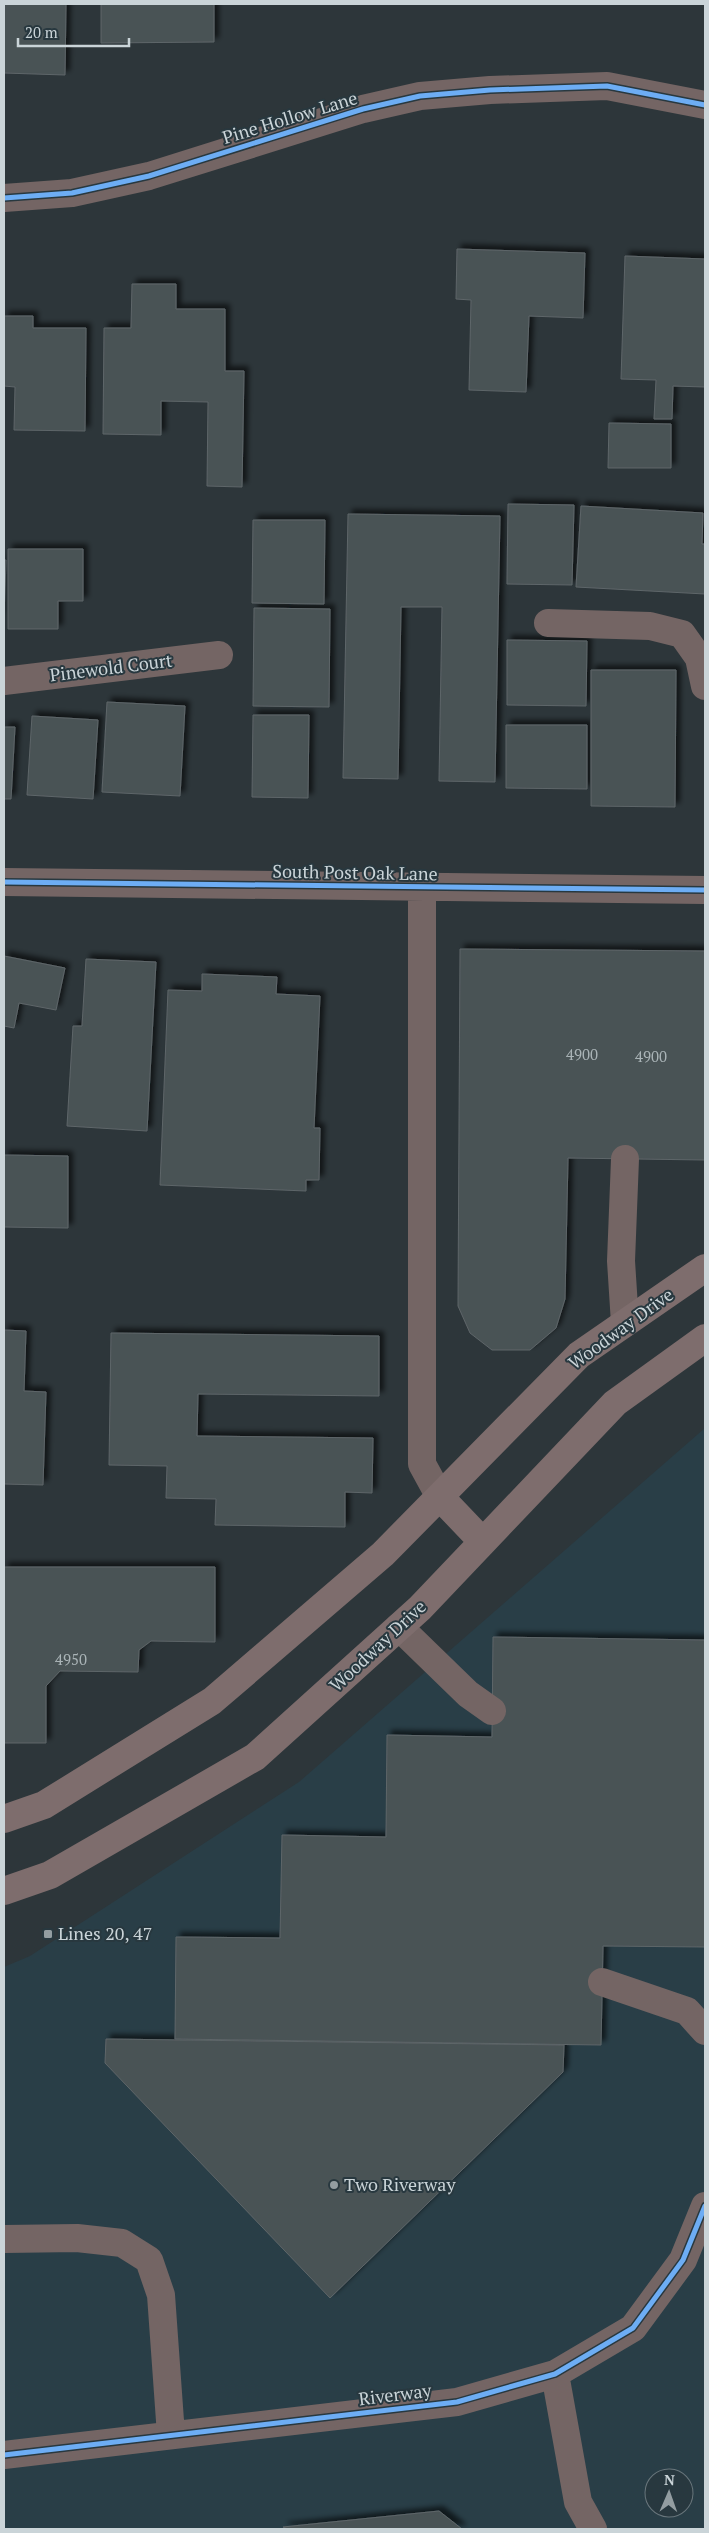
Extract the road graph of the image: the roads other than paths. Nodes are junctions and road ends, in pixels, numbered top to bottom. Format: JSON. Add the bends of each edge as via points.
{"nodes":[{"id":1,"x":705,"y":105,"type":"edge"},
{"id":2,"x":4,"y":198,"type":"edge"},
{"id":3,"x":548,"y":623,"type":"dead end"},
{"id":4,"x":219,"y":655,"type":"dead end"},
{"id":5,"x":4,"y":681,"type":"edge"},
{"id":6,"x":705,"y":686,"type":"edge"},
{"id":7,"x":4,"y":882,"type":"edge"},
{"id":8,"x":422,"y":887,"type":"junction"},
{"id":9,"x":705,"y":890,"type":"edge"},
{"id":10,"x":625,"y":1159,"type":"dead end"},
{"id":11,"x":705,"y":1268,"type":"edge"},
{"id":12,"x":625,"y":1323,"type":"junction"},
{"id":13,"x":705,"y":1338,"type":"edge"},
{"id":14,"x":440,"y":1497,"type":"junction"},
{"id":15,"x":483,"y":1542,"type":"junction"},
{"id":16,"x":399,"y":1627,"type":"junction"},
{"id":17,"x":492,"y":1711,"type":"dead end"},
{"id":18,"x":4,"y":1819,"type":"edge"},
{"id":19,"x":4,"y":1891,"type":"edge"},
{"id":20,"x":602,"y":1982,"type":"dead end"},
{"id":21,"x":705,"y":2031,"type":"edge"},
{"id":22,"x":705,"y":2206,"type":"edge"},
{"id":23,"x":4,"y":2239,"type":"edge"},
{"id":24,"x":555,"y":2374,"type":"junction"},
{"id":25,"x":170,"y":2436,"type":"junction"},
{"id":26,"x":4,"y":2455,"type":"edge"},
{"id":27,"x":593,"y":2529,"type":"edge"}],
"edges":[{"from":1,"to":2,"type":"street","name":"Pine Hollow Lane","via":[[606,86],[420,96],[364,109],[148,176],[72,192]]},
{"from":3,"to":6,"type":"street","via":[[650,626],[682,634],[699,658]]},
{"from":4,"to":5,"type":"street","name":"Pinewold Court"},
{"from":7,"to":8,"type":"street","name":"South Post Oak Lane"},
{"from":8,"to":9,"type":"street","name":"South Post Oak Lane"},
{"from":8,"to":14,"type":"street","via":[[422,1464]]},
{"from":10,"to":12,"type":"street","via":[[621,1261]]},
{"from":11,"to":12,"type":"main road","name":"Woodway Drive"},
{"from":12,"to":14,"type":"main road","name":"Woodway Drive","via":[[579,1355]]},
{"from":13,"to":15,"type":"main road","name":"Woodway Drive","via":[[614,1403]]},
{"from":14,"to":15,"type":"main road"},
{"from":14,"to":18,"type":"main road","name":"Woodway Drive","via":[[383,1554],[212,1701],[44,1805]]},
{"from":15,"to":16,"type":"main road","name":"Woodway Drive"},
{"from":16,"to":17,"type":"street","via":[[468,1694]]},
{"from":16,"to":19,"type":"main road","name":"Woodway Drive","via":[[255,1758],[50,1875]]},
{"from":20,"to":21,"type":"street","via":[[687,2011]]},
{"from":22,"to":24,"type":"street","name":"Riverway","via":[[683,2260],[633,2328]]},
{"from":23,"to":25,"type":"street","via":[[77,2238],[122,2243],[149,2260],[161,2295]]},
{"from":24,"to":25,"type":"street","name":"Riverway","via":[[457,2402]]},
{"from":24,"to":27,"type":"street","via":[[578,2502]]},
{"from":25,"to":26,"type":"street","name":"Riverway"}]}
